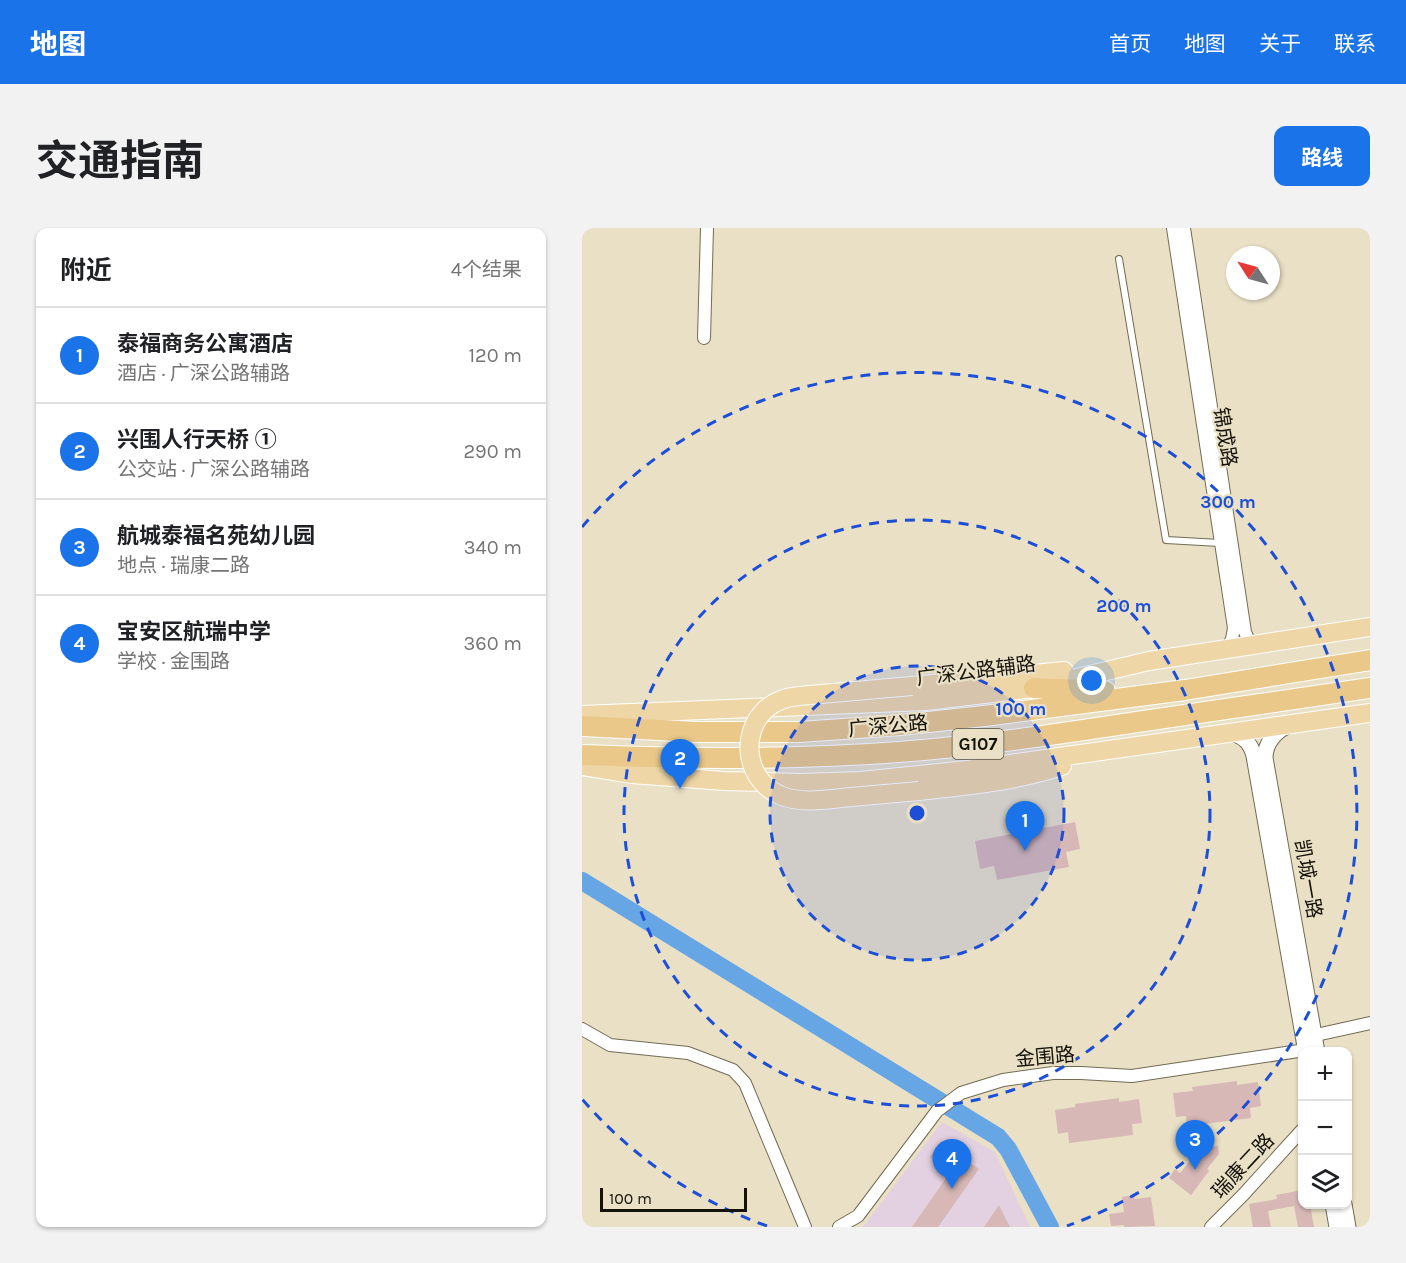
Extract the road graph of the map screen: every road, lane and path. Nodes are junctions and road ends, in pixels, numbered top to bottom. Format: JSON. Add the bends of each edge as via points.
{"nodes":[{"id":1,"x":707,"y":228,"type":"edge"},
{"id":2,"x":1173,"y":228,"type":"edge"},
{"id":3,"x":1185,"y":228,"type":"edge"},
{"id":4,"x":1119,"y":259,"type":"dead end"},
{"id":5,"x":704,"y":338,"type":"dead end"},
{"id":6,"x":1221,"y":543,"type":"junction"},
{"id":7,"x":1370,"y":627,"type":"edge"},
{"id":8,"x":1256,"y":645,"type":"junction"},
{"id":9,"x":1226,"y":650,"type":"junction"},
{"id":10,"x":1370,"y":660,"type":"edge"},
{"id":11,"x":1149,"y":661,"type":"junction"},
{"id":12,"x":1034,"y":688,"type":"junction"},
{"id":13,"x":1370,"y":688,"type":"edge"},
{"id":14,"x":1185,"y":690,"type":"junction"},
{"id":15,"x":1370,"y":713,"type":"edge"},
{"id":16,"x":582,"y":715,"type":"edge"},
{"id":17,"x":1290,"y":724,"type":"junction"},
{"id":18,"x":582,"y":726,"type":"edge"},
{"id":19,"x":1232,"y":733,"type":"junction"},
{"id":20,"x":1126,"y":748,"type":"junction"},
{"id":21,"x":582,"y":755,"type":"edge"},
{"id":22,"x":582,"y":766,"type":"edge"},
{"id":23,"x":1370,"y":1023,"type":"edge"},
{"id":24,"x":582,"y":1029,"type":"edge"},
{"id":25,"x":1310,"y":1046,"type":"edge"},
{"id":26,"x":1298,"y":1134,"type":"edge"},
{"id":27,"x":1334,"y":1209,"type":"edge"},
{"id":28,"x":1345,"y":1209,"type":"edge"},
{"id":29,"x":805,"y":1227,"type":"edge"},
{"id":30,"x":838,"y":1227,"type":"edge"},
{"id":31,"x":1211,"y":1227,"type":"edge"},
{"id":32,"x":1337,"y":1227,"type":"edge"},
{"id":33,"x":1348,"y":1227,"type":"edge"}],
"edges":[{"from":1,"to":5,"type":"street"},
{"from":2,"to":6,"type":"street","name":"锦成路"},
{"from":3,"to":8,"type":"street","name":"锦成路","via":[[1245,632]]},
{"from":4,"to":6,"type":"lane","via":[[1166,540]]},
{"from":6,"to":9,"type":"street","name":"锦成路","via":[[1234,628]]},
{"from":7,"to":8,"type":"main road","name":"广深公路辅路"},
{"from":8,"to":9,"type":"main road","name":"广深公路辅路"},
{"from":9,"to":11,"type":"main road","name":"广深公路辅路"},
{"from":10,"to":14,"type":"highway","name":"广深公路","number":"G107"},
{"from":11,"to":12,"type":"main road","name":"广深公路辅路"},
{"from":11,"to":20,"type":"main road","bridge":true,"via":[[799,696],[774,704],[760,716],[749,750],[753,767],[769,789],[785,797],[817,800],[1017,778]]},
{"from":12,"to":14,"type":"highway"},
{"from":12,"to":16,"type":"main road","name":"广深公路辅路","via":[[926,701]]},
{"from":13,"to":21,"type":"highway","name":"广深公路","number":"G107","via":[[1075,732],[902,752],[693,758]]},
{"from":14,"to":18,"type":"highway","name":"广深公路","number":"G107","via":[[993,715],[799,732]]},
{"from":15,"to":17,"type":"main road"},
{"from":17,"to":19,"type":"main road"},
{"from":17,"to":25,"type":"street","name":"凯城一路","via":[[1271,740],[1265,758]]},
{"from":19,"to":20,"type":"main road"},
{"from":19,"to":25,"type":"street","name":"凯城一路","via":[[1249,743],[1254,756]]},
{"from":20,"to":22,"type":"main road","via":[[849,782],[724,781]]},
{"from":23,"to":25,"type":"street","name":"金围路"},
{"from":24,"to":29,"type":"street","via":[[610,1045],[688,1053],[733,1070],[745,1083]]},
{"from":25,"to":30,"type":"street","name":"金围路","via":[[1140,1076],[1053,1073],[1003,1080],[961,1093],[933,1116],[858,1216]]},
{"from":26,"to":31,"type":"street","name":"瑞康二路"},
{"from":27,"to":32,"type":"street"},
{"from":28,"to":33,"type":"street"}]}
